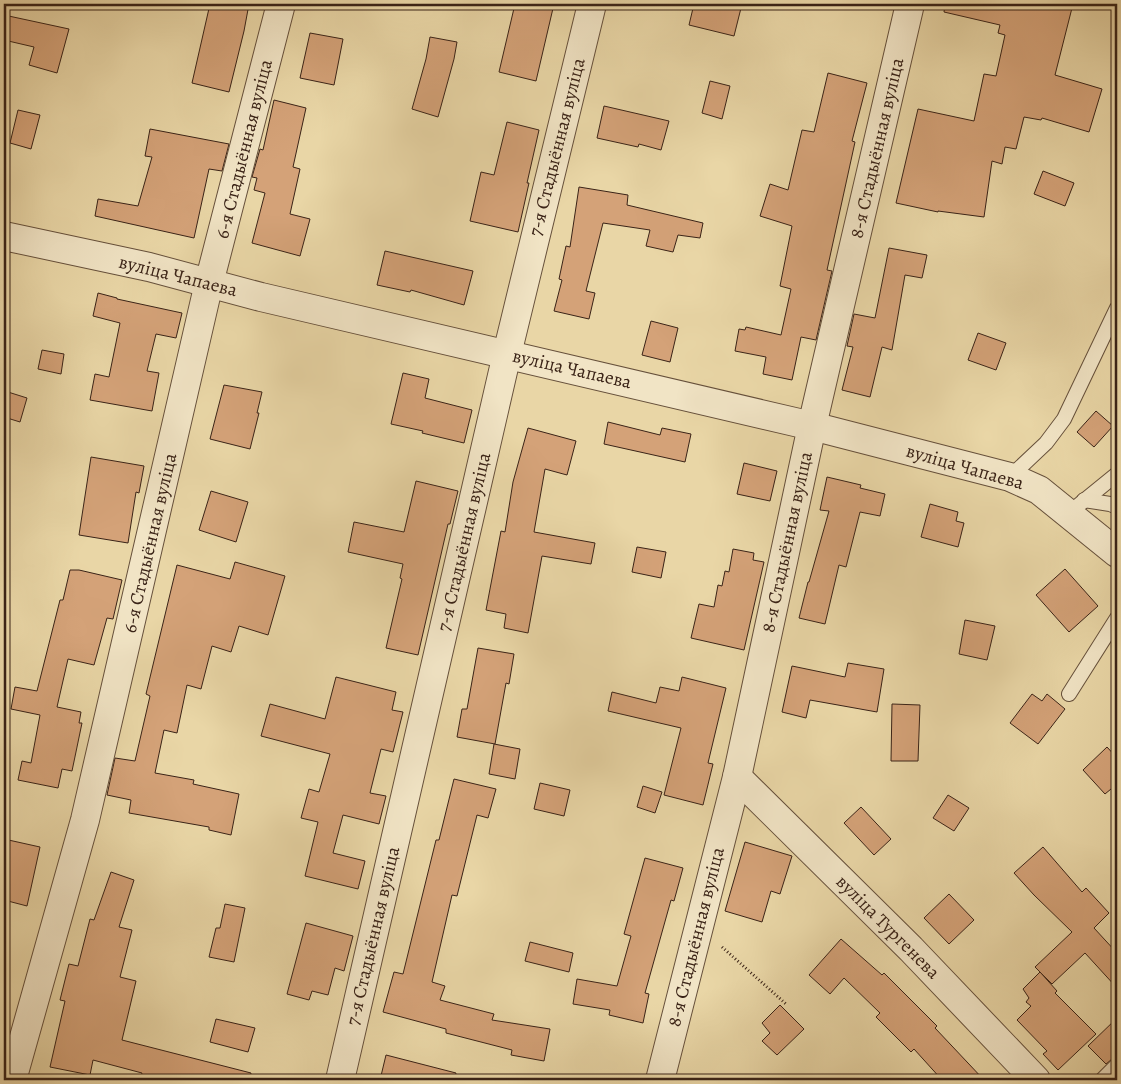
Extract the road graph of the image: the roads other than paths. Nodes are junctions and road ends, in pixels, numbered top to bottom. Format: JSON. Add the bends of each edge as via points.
{"nodes":[{"id":1,"x":281,"y":4,"type":"edge"},
{"id":2,"x":592,"y":4,"type":"edge"},
{"id":3,"x":910,"y":4,"type":"edge"},
{"id":4,"x":4,"y":236,"type":"edge"},
{"id":5,"x":209,"y":283,"type":"junction"},
{"id":6,"x":1117,"y":308,"type":"edge"},
{"id":7,"x":507,"y":354,"type":"junction"},
{"id":8,"x":812,"y":426,"type":"junction"},
{"id":9,"x":1117,"y":474,"type":"edge"},
{"id":10,"x":1010,"y":477,"type":"junction"},
{"id":11,"x":1077,"y":507,"type":"junction"},
{"id":12,"x":1117,"y":507,"type":"edge"},
{"id":13,"x":1117,"y":553,"type":"edge"},
{"id":14,"x":1117,"y":618,"type":"edge"},
{"id":15,"x":1069,"y":694,"type":"dead end"},
{"id":16,"x":737,"y":777,"type":"junction"},
{"id":17,"x":1117,"y":1065,"type":"edge"},
{"id":18,"x":12,"y":1080,"type":"edge"},
{"id":19,"x":340,"y":1080,"type":"edge"},
{"id":20,"x":660,"y":1080,"type":"edge"},
{"id":21,"x":1036,"y":1080,"type":"edge"},
{"id":22,"x":1102,"y":1080,"type":"edge"}],
"edges":[{"from":1,"to":5,"type":"street","name":"6-я Стадыённая вуліца"},
{"from":2,"to":7,"type":"street","name":"7-я Стадыённая вуліца"},
{"from":3,"to":8,"type":"street","name":"8-я Стадыённая вуліца"},
{"from":4,"to":5,"type":"street","name":"вуліца Чапаева"},
{"from":5,"to":7,"type":"street","name":"вуліца Чапаева"},
{"from":5,"to":18,"type":"street","name":"6-я Стадыённая вуліца","via":[[85,820]]},
{"from":6,"to":10,"type":"lane","via":[[1064,419],[1046,443]]},
{"from":7,"to":8,"type":"street","name":"вуліца Чапаева"},
{"from":7,"to":19,"type":"street","name":"7-я Стадыённая вуліца"},
{"from":8,"to":10,"type":"street","name":"вуліца Чапаева"},
{"from":8,"to":16,"type":"street","name":"8-я Стадыённая вуліца"},
{"from":9,"to":11,"type":"lane"},
{"from":10,"to":11,"type":"street","name":"вуліца Чапаева"},
{"from":11,"to":12,"type":"lane","via":[[1110,504]]},
{"from":11,"to":13,"type":"street","name":"вуліца Чапаева"},
{"from":14,"to":15,"type":"lane"},
{"from":16,"to":20,"type":"street","name":"8-я Стадыённая вуліца"},
{"from":16,"to":21,"type":"street","name":"вуліца Тургенева","via":[[911,949]]},
{"from":17,"to":22,"type":"lane"}]}
